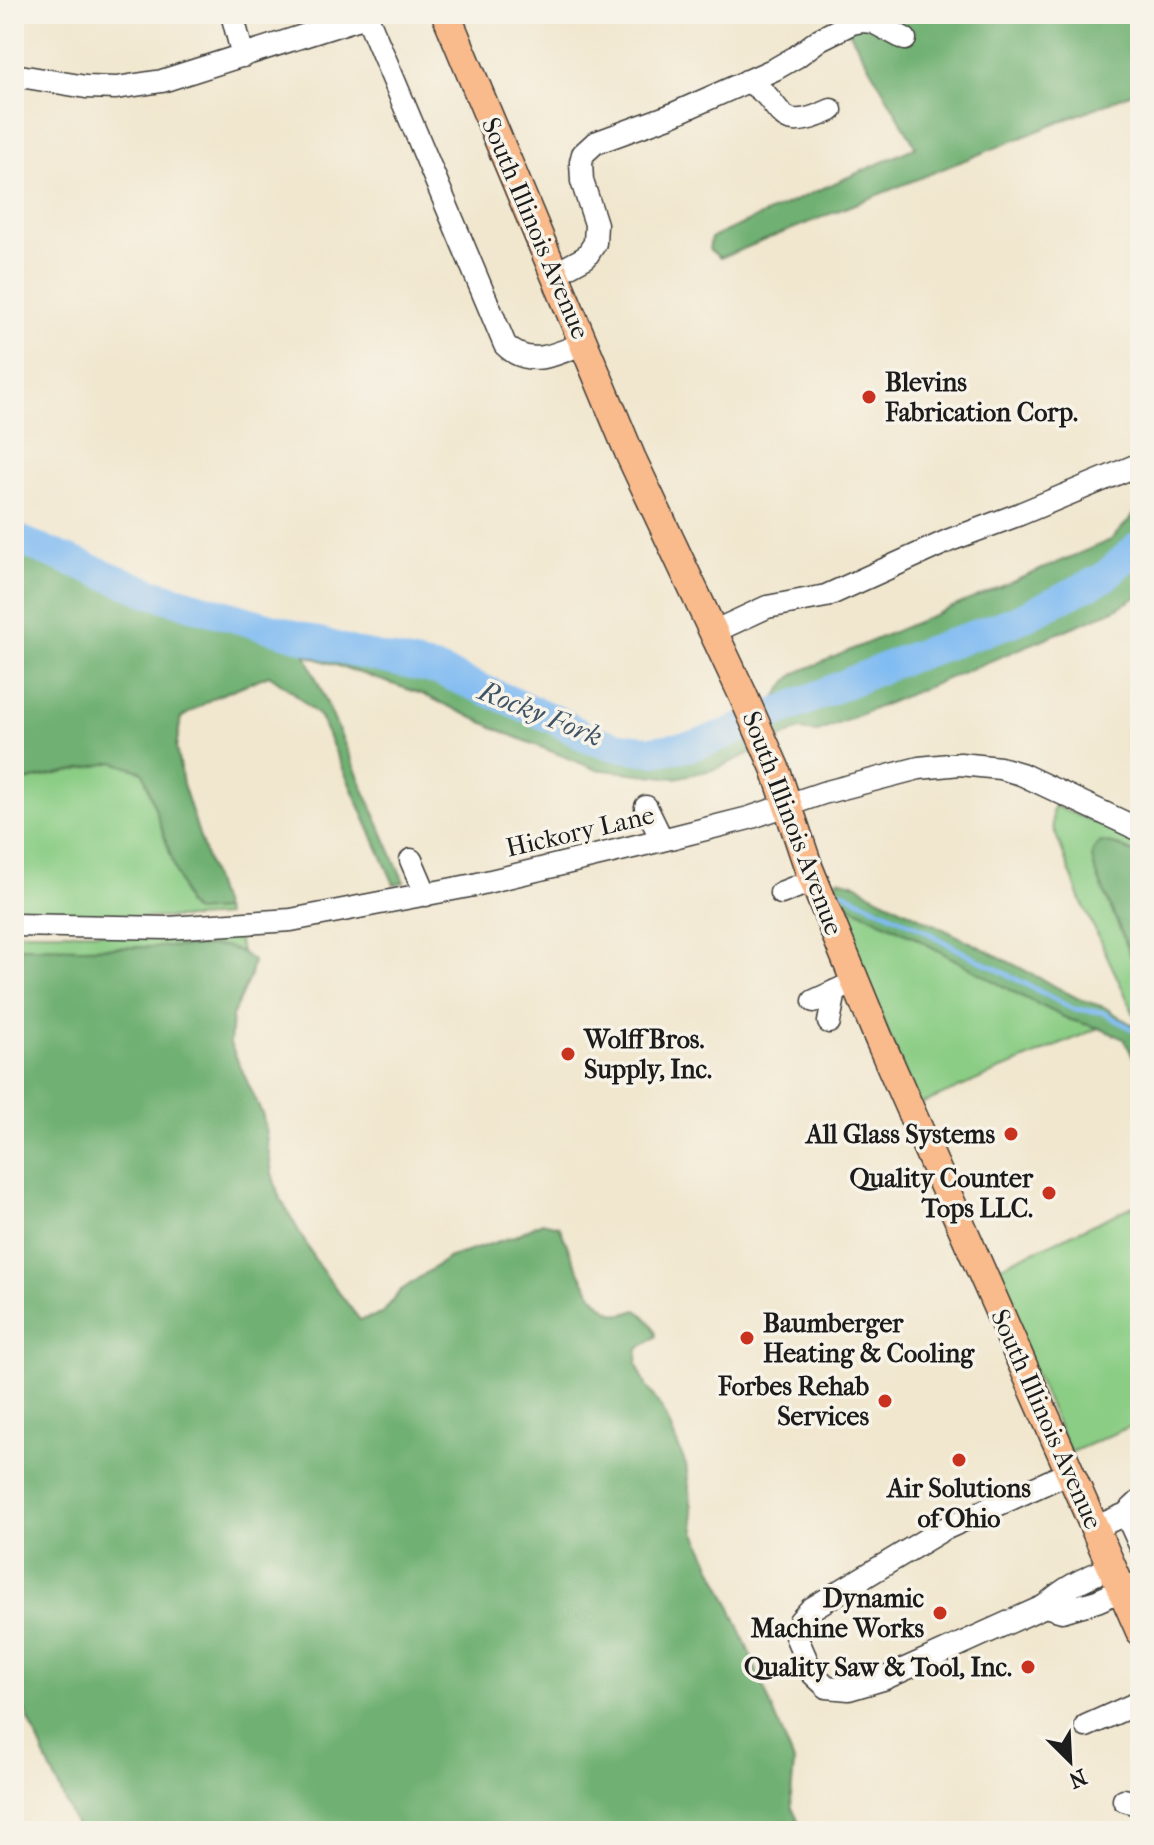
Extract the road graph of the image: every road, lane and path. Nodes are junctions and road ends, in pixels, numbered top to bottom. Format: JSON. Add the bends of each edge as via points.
{"nodes":[{"id":1,"x":232,"y":14,"type":"edge"},
{"id":2,"x":446,"y":14,"type":"edge"},
{"id":3,"x":366,"y":15,"type":"edge"},
{"id":4,"x":905,"y":39,"type":"dead end"},
{"id":5,"x":243,"y":56,"type":"junction"},
{"id":6,"x":14,"y":75,"type":"edge"},
{"id":7,"x":747,"y":81,"type":"junction"},
{"id":8,"x":831,"y":110,"type":"dead end"},
{"id":9,"x":555,"y":274,"type":"junction"},
{"id":10,"x":584,"y":343,"type":"junction"},
{"id":11,"x":1140,"y":464,"type":"edge"},
{"id":12,"x":713,"y":632,"type":"junction"},
{"id":13,"x":788,"y":805,"type":"junction"},
{"id":14,"x":646,"y":807,"type":"dead end"},
{"id":15,"x":1140,"y":830,"type":"edge"},
{"id":16,"x":662,"y":840,"type":"junction"},
{"id":17,"x":411,"y":860,"type":"dead end"},
{"id":18,"x":814,"y":880,"type":"junction"},
{"id":19,"x":781,"y":893,"type":"dead end"},
{"id":20,"x":426,"y":895,"type":"junction"},
{"id":21,"x":14,"y":925,"type":"edge"},
{"id":22,"x":845,"y":987,"type":"junction"},
{"id":23,"x":814,"y":1001,"type":"dead end"},
{"id":24,"x":829,"y":1022,"type":"dead end"},
{"id":25,"x":1070,"y":1472,"type":"junction"},
{"id":26,"x":1133,"y":1507,"type":"edge"},
{"id":27,"x":1094,"y":1528,"type":"junction"},
{"id":28,"x":1140,"y":1545,"type":"edge"},
{"id":29,"x":1124,"y":1579,"type":"edge"},
{"id":30,"x":1140,"y":1631,"type":"edge"},
{"id":31,"x":1140,"y":1702,"type":"edge"},
{"id":32,"x":1086,"y":1726,"type":"dead end"}],
"edges":[{"from":1,"to":5,"type":"street"},
{"from":2,"to":9,"type":"main road","name":"South Illinois Avenue"},
{"from":3,"to":5,"type":"street"},
{"from":3,"to":10,"type":"street","via":[[505,345],[524,358],[538,358]]},
{"from":4,"to":7,"type":"street","via":[[873,22],[852,23]]},
{"from":5,"to":6,"type":"street","via":[[162,81],[116,88]]},
{"from":7,"to":8,"type":"street","via":[[792,120]]},
{"from":7,"to":9,"type":"street","via":[[588,148],[581,162],[582,181],[596,224],[595,243],[586,257]]},
{"from":9,"to":10,"type":"main road","name":"South Illinois Avenue"},
{"from":10,"to":12,"type":"main road","name":"South Illinois Avenue"},
{"from":11,"to":12,"type":"street","via":[[826,596],[767,607]]},
{"from":12,"to":13,"type":"main road","name":"South Illinois Avenue"},
{"from":13,"to":15,"type":"street","name":"Hickory Lane","via":[[891,774],[960,764],[1021,774]]},
{"from":13,"to":16,"type":"street","name":"Hickory Lane"},
{"from":13,"to":18,"type":"main road","name":"South Illinois Avenue"},
{"from":14,"to":16,"type":"street"},
{"from":16,"to":20,"type":"street","name":"Hickory Lane"},
{"from":17,"to":20,"type":"street"},
{"from":18,"to":19,"type":"street"},
{"from":18,"to":22,"type":"main road","name":"South Illinois Avenue"},
{"from":20,"to":21,"type":"street","name":"Hickory Lane","via":[[252,924]]},
{"from":22,"to":23,"type":"street"},
{"from":22,"to":24,"type":"street"},
{"from":22,"to":25,"type":"main road","name":"South Illinois Avenue"},
{"from":25,"to":27,"type":"main road","name":"South Illinois Avenue"},
{"from":25,"to":29,"type":"street","via":[[942,1530],[811,1609],[796,1636],[812,1673],[827,1687],[849,1689],[883,1679],[1045,1606],[1069,1586]]},
{"from":26,"to":27,"type":"street"},
{"from":26,"to":28,"type":"street"},
{"from":27,"to":29,"type":"main road","name":"South Illinois Avenue"},
{"from":29,"to":30,"type":"main road","name":"South Illinois Avenue"},
{"from":31,"to":32,"type":"street"}]}
